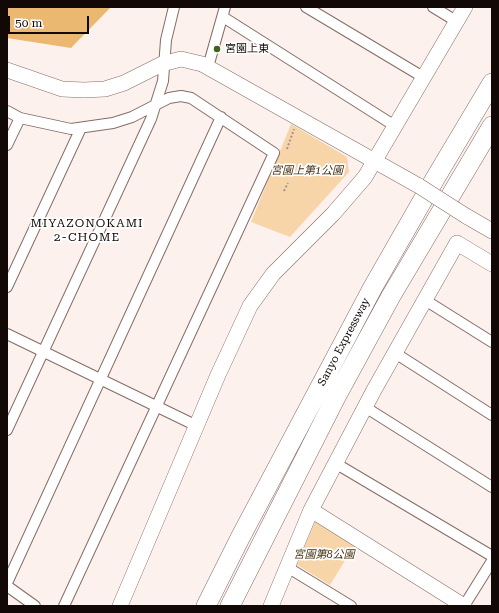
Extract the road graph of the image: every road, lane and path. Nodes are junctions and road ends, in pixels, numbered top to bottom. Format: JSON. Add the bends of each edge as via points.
{"nodes":[{"id":1,"x":174,"y":7,"type":"edge"},
{"id":2,"x":306,"y":7,"type":"edge"},
{"id":3,"x":433,"y":7,"type":"edge"},
{"id":4,"x":465,"y":7,"type":"edge"},
{"id":5,"x":224,"y":12,"type":"edge"},
{"id":6,"x":456,"y":21,"type":"junction"},
{"id":7,"x":164,"y":63,"type":"junction"},
{"id":8,"x":208,"y":67,"type":"junction"},
{"id":9,"x":7,"y":70,"type":"edge"},
{"id":10,"x":423,"y":77,"type":"junction"},
{"id":11,"x":492,"y":83,"type":"edge"},
{"id":12,"x":156,"y":105,"type":"junction"},
{"id":13,"x":7,"y":111,"type":"edge"},
{"id":14,"x":221,"y":117,"type":"junction"},
{"id":15,"x":20,"y":118,"type":"junction"},
{"id":16,"x":298,"y":118,"type":"junction"},
{"id":17,"x":395,"y":126,"type":"junction"},
{"id":18,"x":492,"y":126,"type":"edge"},
{"id":19,"x":81,"y":128,"type":"junction"},
{"id":20,"x":7,"y":145,"type":"edge"},
{"id":21,"x":287,"y":149,"type":"dead end"},
{"id":22,"x":374,"y":161,"type":"junction"},
{"id":23,"x":288,"y":183,"type":"dead end"},
{"id":24,"x":284,"y":191,"type":"dead end"},
{"id":25,"x":492,"y":231,"type":"edge"},
{"id":26,"x":492,"y":264,"type":"edge"},
{"id":27,"x":7,"y":287,"type":"edge"},
{"id":28,"x":425,"y":300,"type":"junction"},
{"id":29,"x":7,"y":334,"type":"edge"},
{"id":30,"x":492,"y":342,"type":"edge"},
{"id":31,"x":43,"y":352,"type":"junction"},
{"id":32,"x":395,"y":352,"type":"junction"},
{"id":33,"x":101,"y":380,"type":"junction"},
{"id":34,"x":156,"y":407,"type":"junction"},
{"id":35,"x":365,"y":407,"type":"junction"},
{"id":36,"x":492,"y":415,"type":"edge"},
{"id":37,"x":197,"y":426,"type":"junction"},
{"id":38,"x":7,"y":430,"type":"edge"},
{"id":39,"x":335,"y":463,"type":"junction"},
{"id":40,"x":492,"y":487,"type":"edge"},
{"id":41,"x":311,"y":510,"type":"junction"},
{"id":42,"x":492,"y":556,"type":"edge"},
{"id":43,"x":492,"y":561,"type":"edge"},
{"id":44,"x":287,"y":566,"type":"junction"},
{"id":45,"x":7,"y":583,"type":"edge"},
{"id":46,"x":7,"y":586,"type":"edge"},
{"id":47,"x":35,"y":606,"type":"edge"},
{"id":48,"x":64,"y":606,"type":"edge"},
{"id":49,"x":120,"y":606,"type":"edge"},
{"id":50,"x":206,"y":606,"type":"edge"},
{"id":51,"x":230,"y":606,"type":"edge"},
{"id":52,"x":271,"y":606,"type":"edge"},
{"id":53,"x":351,"y":606,"type":"edge"},
{"id":54,"x":464,"y":606,"type":"edge"}],
"edges":[{"from":1,"to":7,"type":"street","via":[[166,40]]},
{"from":2,"to":10,"type":"street"},
{"from":3,"to":6,"type":"street"},
{"from":4,"to":6,"type":"street"},
{"from":5,"to":8,"type":"street"},
{"from":5,"to":17,"type":"street"},
{"from":6,"to":10,"type":"street"},
{"from":7,"to":8,"type":"street","via":[[181,59]]},
{"from":7,"to":9,"type":"street","via":[[124,83],[105,89],[84,90],[62,89]]},
{"from":7,"to":12,"type":"street","via":[[163,80]]},
{"from":8,"to":16,"type":"street"},
{"from":10,"to":17,"type":"street"},
{"from":11,"to":50,"type":"highway","name":"Sanyo Expressway","via":[[373,287]]},
{"from":12,"to":14,"type":"street","via":[[169,98],[181,96],[191,98]]},
{"from":12,"to":19,"type":"street","via":[[113,123]]},
{"from":12,"to":31,"type":"street"},
{"from":13,"to":15,"type":"street"},
{"from":14,"to":33,"type":"street"},
{"from":14,"to":34,"type":"street","via":[[274,153]]},
{"from":15,"to":19,"type":"street","via":[[71,129]]},
{"from":15,"to":20,"type":"street"},
{"from":16,"to":21,"type":"path"},
{"from":16,"to":22,"type":"street"},
{"from":17,"to":22,"type":"street"},
{"from":18,"to":51,"type":"highway","name":"Sanyo Expressway","via":[[391,296],[339,390]]},
{"from":19,"to":27,"type":"street"},
{"from":22,"to":25,"type":"street","bridge":true},
{"from":22,"to":37,"type":"street","via":[[365,177],[333,214],[273,274],[250,306]]},
{"from":23,"to":24,"type":"path"},
{"from":26,"to":28,"type":"street","via":[[457,243]]},
{"from":28,"to":30,"type":"street"},
{"from":28,"to":32,"type":"street"},
{"from":29,"to":31,"type":"street"},
{"from":31,"to":33,"type":"street"},
{"from":31,"to":38,"type":"street"},
{"from":32,"to":35,"type":"street"},
{"from":32,"to":36,"type":"street"},
{"from":33,"to":34,"type":"street"},
{"from":33,"to":45,"type":"street"},
{"from":34,"to":37,"type":"street"},
{"from":34,"to":48,"type":"street"},
{"from":35,"to":39,"type":"street"},
{"from":35,"to":40,"type":"street"},
{"from":37,"to":49,"type":"street"},
{"from":39,"to":41,"type":"street"},
{"from":39,"to":42,"type":"street"},
{"from":41,"to":44,"type":"street"},
{"from":41,"to":54,"type":"street"},
{"from":43,"to":54,"type":"street"},
{"from":44,"to":52,"type":"street"},
{"from":44,"to":53,"type":"street"},
{"from":46,"to":47,"type":"street"}]}
